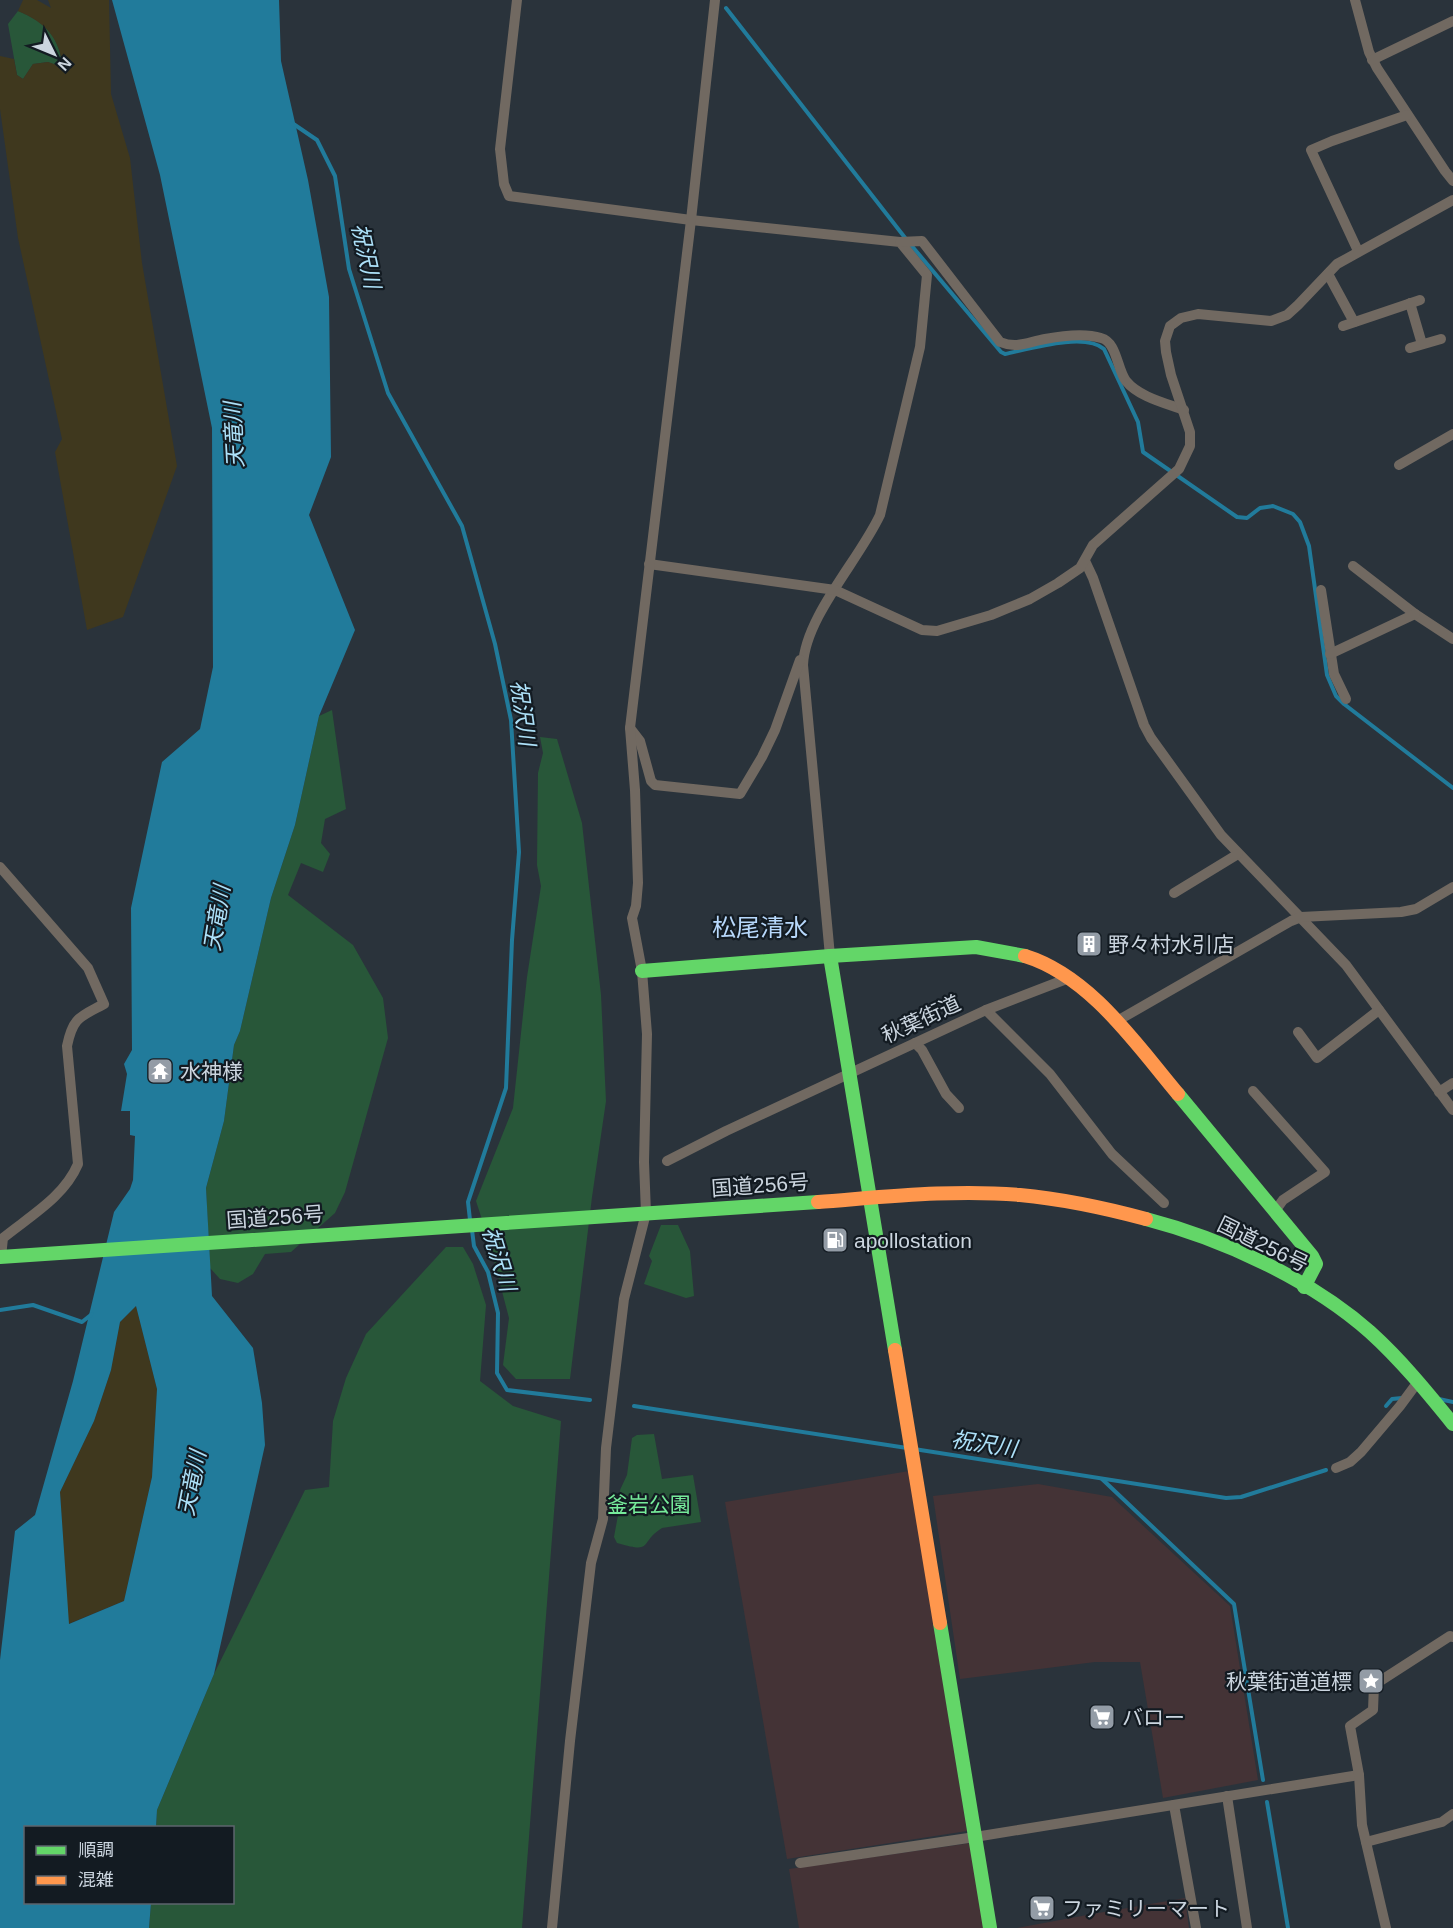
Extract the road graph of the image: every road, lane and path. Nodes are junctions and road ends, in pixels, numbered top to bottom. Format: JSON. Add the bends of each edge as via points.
{"nodes":[{"id":1,"x":517,"y":0,"type":"edge"},
{"id":2,"x":715,"y":0,"type":"edge"},
{"id":3,"x":1355,"y":0,"type":"edge"},
{"id":4,"x":1453,"y":21,"type":"edge"},
{"id":5,"x":1372,"y":60,"type":"junction"},
{"id":6,"x":1407,"y":115,"type":"junction"},
{"id":7,"x":1453,"y":181,"type":"edge"},
{"id":8,"x":1453,"y":200,"type":"edge"},
{"id":9,"x":691,"y":220,"type":"junction"},
{"id":10,"x":902,"y":242,"type":"junction"},
{"id":11,"x":1358,"y":251,"type":"junction"},
{"id":12,"x":1328,"y":274,"type":"junction"},
{"id":13,"x":1354,"y":322,"type":"junction"},
{"id":14,"x":1343,"y":326,"type":"dead end"},
{"id":15,"x":1442,"y":339,"type":"dead end"},
{"id":16,"x":1422,"y":344,"type":"junction"},
{"id":17,"x":1410,"y":348,"type":"dead end"},
{"id":18,"x":1184,"y":410,"type":"junction"},
{"id":19,"x":1453,"y":434,"type":"edge"},
{"id":20,"x":1399,"y":465,"type":"dead end"},
{"id":21,"x":1085,"y":561,"type":"junction"},
{"id":22,"x":649,"y":564,"type":"junction"},
{"id":23,"x":1353,"y":566,"type":"dead end"},
{"id":24,"x":835,"y":590,"type":"junction"},
{"id":25,"x":1321,"y":590,"type":"dead end"},
{"id":26,"x":1415,"y":614,"type":"junction"},
{"id":27,"x":1453,"y":639,"type":"edge"},
{"id":28,"x":803,"y":651,"type":"junction"},
{"id":29,"x":1330,"y":654,"type":"junction"},
{"id":30,"x":1346,"y":699,"type":"dead end"},
{"id":31,"x":630,"y":728,"type":"junction"},
{"id":32,"x":1238,"y":854,"type":"junction"},
{"id":33,"x":0,"y":867,"type":"edge"},
{"id":34,"x":1453,"y":887,"type":"edge"},
{"id":35,"x":1174,"y":893,"type":"dead end"},
{"id":36,"x":1301,"y":917,"type":"junction"},
{"id":37,"x":830,"y":956,"type":"junction"},
{"id":38,"x":642,"y":971,"type":"junction"},
{"id":39,"x":1069,"y":978,"type":"junction"},
{"id":40,"x":986,"y":1010,"type":"junction"},
{"id":41,"x":1379,"y":1010,"type":"junction"},
{"id":42,"x":1117,"y":1022,"type":"junction"},
{"id":43,"x":1298,"y":1032,"type":"dead end"},
{"id":44,"x":915,"y":1043,"type":"junction"},
{"id":45,"x":848,"y":1073,"type":"junction"},
{"id":46,"x":1453,"y":1083,"type":"edge"},
{"id":47,"x":1253,"y":1091,"type":"dead end"},
{"id":48,"x":1439,"y":1092,"type":"junction"},
{"id":49,"x":959,"y":1108,"type":"dead end"},
{"id":50,"x":1453,"y":1110,"type":"edge"},
{"id":51,"x":667,"y":1161,"type":"dead end"},
{"id":52,"x":868,"y":1198,"type":"junction"},
{"id":53,"x":1164,"y":1203,"type":"dead end"},
{"id":54,"x":1275,"y":1211,"type":"junction"},
{"id":55,"x":642,"y":1214,"type":"junction"},
{"id":56,"x":0,"y":1257,"type":"edge"},
{"id":57,"x":1304,"y":1287,"type":"junction"},
{"id":58,"x":1417,"y":1389,"type":"junction"},
{"id":59,"x":1453,"y":1424,"type":"edge"},
{"id":60,"x":1336,"y":1468,"type":"dead end"},
{"id":61,"x":1453,"y":1637,"type":"edge"},
{"id":62,"x":1359,"y":1775,"type":"junction"},
{"id":63,"x":1227,"y":1796,"type":"junction"},
{"id":64,"x":1174,"y":1805,"type":"junction"},
{"id":65,"x":1453,"y":1814,"type":"edge"},
{"id":66,"x":975,"y":1837,"type":"junction"},
{"id":67,"x":1366,"y":1842,"type":"junction"},
{"id":68,"x":800,"y":1863,"type":"dead end"},
{"id":69,"x":552,"y":1928,"type":"edge"},
{"id":70,"x":990,"y":1928,"type":"edge"},
{"id":71,"x":1196,"y":1928,"type":"edge"},
{"id":72,"x":1247,"y":1928,"type":"edge"},
{"id":73,"x":1386,"y":1928,"type":"edge"}],
"edges":[{"from":1,"to":9,"type":"street","via":[[500,149],[509,196]]},
{"from":2,"to":9,"type":"street"},
{"from":3,"to":5,"type":"street"},
{"from":4,"to":5,"type":"street"},
{"from":5,"to":6,"type":"street"},
{"from":6,"to":7,"type":"street"},
{"from":6,"to":11,"type":"street","via":[[1311,150]]},
{"from":8,"to":11,"type":"street"},
{"from":9,"to":10,"type":"street"},
{"from":9,"to":22,"type":"street"},
{"from":10,"to":18,"type":"street","via":[[922,241],[1000,342],[1011,347],[1047,338],[1104,338],[1134,389]]},
{"from":10,"to":24,"type":"street","via":[[927,275],[920,347],[880,515]]},
{"from":11,"to":12,"type":"street"},
{"from":12,"to":13,"type":"street"},
{"from":12,"to":18,"type":"street","via":[[1287,315],[1271,321],[1198,314],[1181,318],[1170,326],[1166,352]]},
{"from":13,"to":14,"type":"street"},
{"from":13,"to":16,"type":"street","via":[[1415,302]]},
{"from":15,"to":16,"type":"street"},
{"from":16,"to":17,"type":"street"},
{"from":18,"to":21,"type":"street","via":[[1190,446],[1175,474],[1093,545]]},
{"from":19,"to":20,"type":"street"},
{"from":21,"to":24,"type":"street","via":[[1075,572],[1029,599],[937,632],[922,630]]},
{"from":21,"to":32,"type":"street","via":[[1144,725]]},
{"from":22,"to":24,"type":"street"},
{"from":22,"to":31,"type":"street"},
{"from":23,"to":26,"type":"street"},
{"from":24,"to":28,"type":"street"},
{"from":25,"to":29,"type":"street"},
{"from":26,"to":27,"type":"street"},
{"from":26,"to":29,"type":"street"},
{"from":28,"to":31,"type":"street","via":[[775,730],[740,794],[655,784],[640,741]]},
{"from":28,"to":37,"type":"street"},
{"from":29,"to":30,"type":"street"},
{"from":31,"to":38,"type":"street","via":[[638,883],[632,918]]},
{"from":32,"to":35,"type":"street"},
{"from":32,"to":36,"type":"street"},
{"from":33,"to":56,"type":"street","via":[[88,968],[104,1004],[78,1018],[68,1046],[78,1164],[64,1188],[3,1238]]},
{"from":34,"to":36,"type":"street","via":[[1416,909],[1401,912]]},
{"from":36,"to":41,"type":"street","via":[[1346,965]]},
{"from":36,"to":42,"type":"street"},
{"from":37,"to":38,"type":"main road"},
{"from":37,"to":39,"type":"main road","via":[[976,947],[1028,957]]},
{"from":37,"to":45,"type":"main road"},
{"from":38,"to":55,"type":"street","via":[[647,1034]]},
{"from":39,"to":40,"type":"street"},
{"from":39,"to":42,"type":"main road"},
{"from":40,"to":44,"type":"street","name":"秋葉街道"},
{"from":40,"to":53,"type":"street","name":"秋葉街道","via":[[1050,1074],[1112,1154]]},
{"from":41,"to":43,"type":"street","via":[[1317,1058]]},
{"from":41,"to":48,"type":"street"},
{"from":42,"to":54,"type":"main road"},
{"from":44,"to":45,"type":"street","name":"秋葉街道"},
{"from":44,"to":49,"type":"street"},
{"from":45,"to":51,"type":"street","name":"秋葉街道"},
{"from":45,"to":52,"type":"main road"},
{"from":46,"to":48,"type":"street"},
{"from":47,"to":54,"type":"street","via":[[1325,1172],[1283,1200]]},
{"from":48,"to":50,"type":"street"},
{"from":52,"to":55,"type":"main road","name":"国道256号"},
{"from":52,"to":57,"type":"main road","name":"国道256号","via":[[1020,1195],[1097,1206],[1164,1224],[1230,1249]]},
{"from":52,"to":66,"type":"main road"},
{"from":54,"to":57,"type":"main road","via":[[1316,1264]]},
{"from":55,"to":56,"type":"main road","name":"国道256号"},
{"from":55,"to":69,"type":"street","via":[[624,1299],[606,1448],[603,1519],[591,1563]]},
{"from":57,"to":58,"type":"main road","name":"国道256号","via":[[1356,1321],[1407,1371]]},
{"from":58,"to":59,"type":"main road","name":"国道256号"},
{"from":58,"to":60,"type":"street","via":[[1350,1462]]},
{"from":61,"to":62,"type":"street","via":[[1374,1685],[1373,1710],[1350,1726]]},
{"from":62,"to":63,"type":"street"},
{"from":62,"to":67,"type":"street"},
{"from":63,"to":64,"type":"street"},
{"from":63,"to":72,"type":"street"},
{"from":64,"to":66,"type":"street"},
{"from":64,"to":71,"type":"street"},
{"from":65,"to":67,"type":"street","via":[[1442,1822]]},
{"from":66,"to":68,"type":"street"},
{"from":66,"to":70,"type":"main road"},
{"from":67,"to":73,"type":"street"}]}
